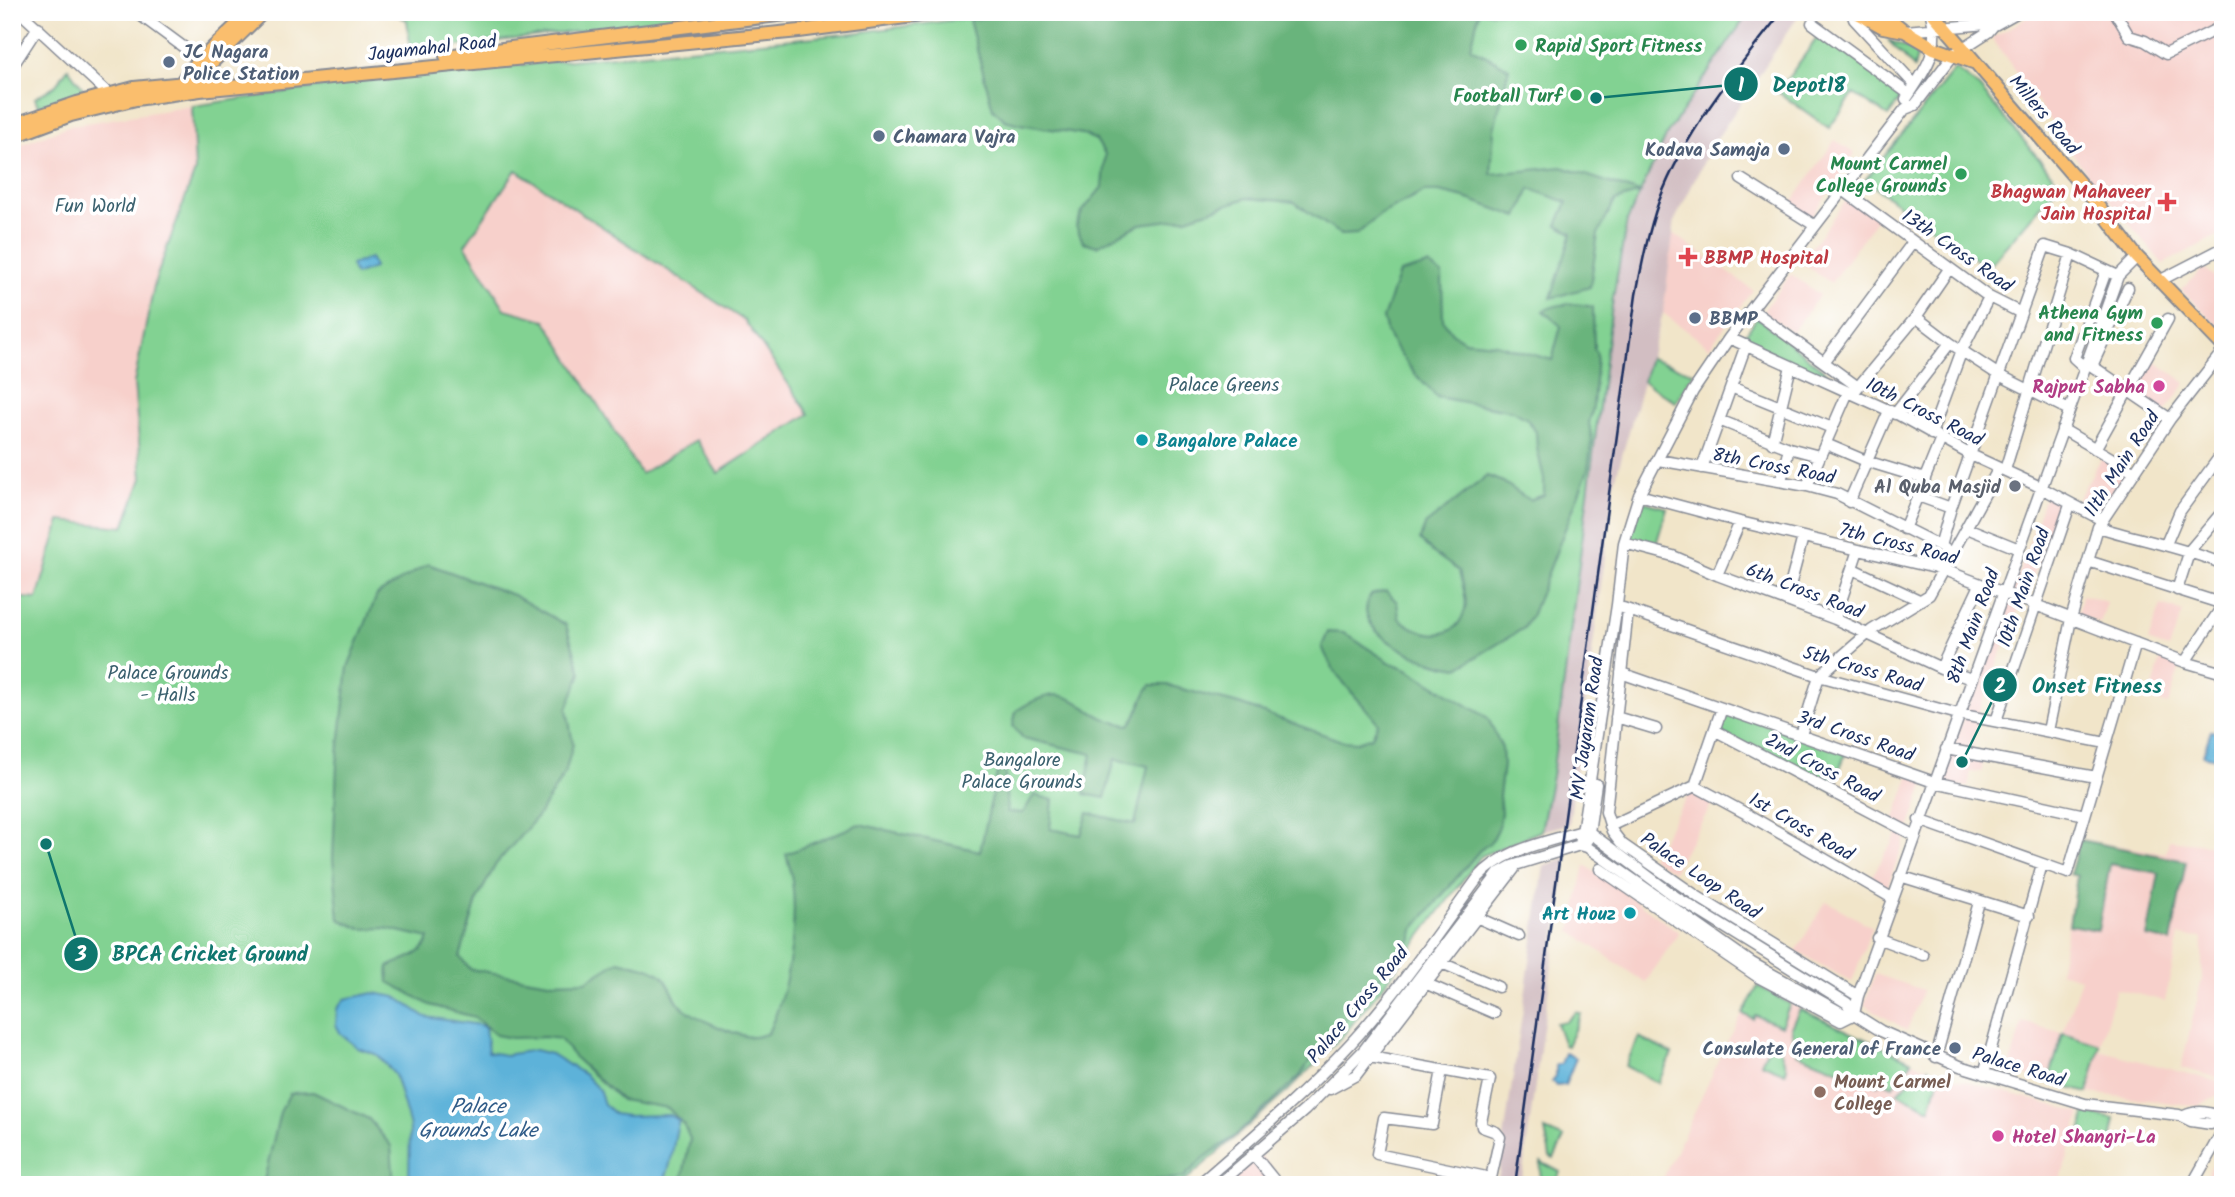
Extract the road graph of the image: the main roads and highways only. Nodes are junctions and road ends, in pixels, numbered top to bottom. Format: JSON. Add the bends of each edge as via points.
{"nodes":[{"id":1,"x":804,"y":12,"type":"edge"},
{"id":2,"x":944,"y":12,"type":"edge"},
{"id":3,"x":1854,"y":12,"type":"edge"},
{"id":4,"x":1881,"y":12,"type":"edge"},
{"id":5,"x":1931,"y":12,"type":"edge"},
{"id":6,"x":797,"y":13,"type":"edge"},
{"id":7,"x":252,"y":14,"type":"edge"},
{"id":8,"x":1905,"y":31,"type":"junction"},
{"id":9,"x":1959,"y":51,"type":"junction"},
{"id":10,"x":194,"y":86,"type":"junction"},
{"id":11,"x":179,"y":88,"type":"junction"},
{"id":12,"x":107,"y":101,"type":"junction"},
{"id":13,"x":12,"y":125,"type":"edge"},
{"id":14,"x":12,"y":137,"type":"edge"},
{"id":15,"x":2223,"y":349,"type":"edge"}],
"edges":[{"from":1,"to":6,"type":"main road","name":"Jayamahal Road"},
{"from":2,"to":10,"type":"main road","name":"Jayamahal Road","via":[[803,30]]},
{"from":3,"to":8,"type":"main road","name":"Millers Road","via":[[1883,27]]},
{"from":4,"to":8,"type":"main road"},
{"from":5,"to":9,"type":"main road"},
{"from":6,"to":10,"type":"main road","name":"Jayamahal Road"},
{"from":7,"to":10,"type":"main road"},
{"from":7,"to":11,"type":"main road","via":[[201,60]]},
{"from":8,"to":9,"type":"main road","name":"Millers Road","via":[[1934,48]]},
{"from":9,"to":15,"type":"main road","name":"Millers Road","via":[[1977,64],[2137,257]]},
{"from":10,"to":11,"type":"main road","name":"Jayamahal Road"},
{"from":11,"to":12,"type":"main road","name":"Jayamahal Road","via":[[134,88]]},
{"from":12,"to":13,"type":"main road","name":"Jayamahal Road"},
{"from":12,"to":14,"type":"main road","name":"Jayamahal Road"}]}
